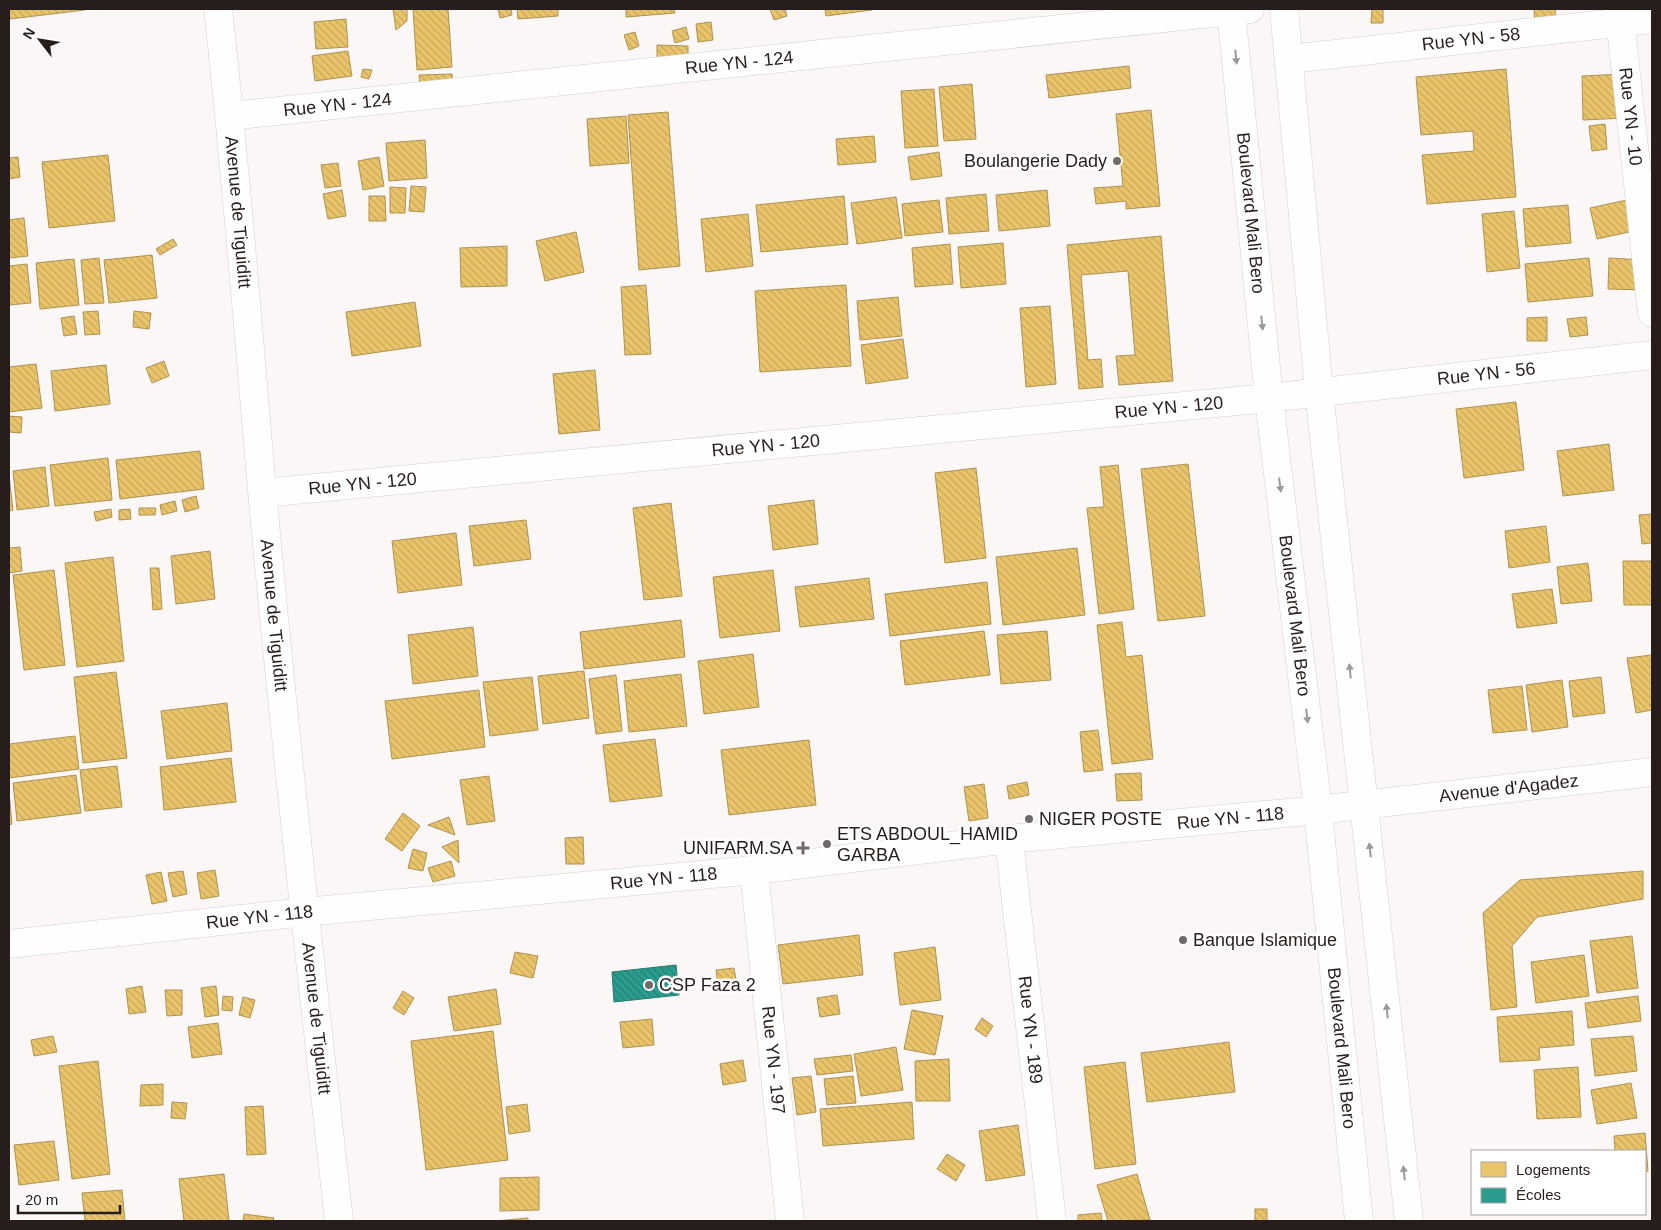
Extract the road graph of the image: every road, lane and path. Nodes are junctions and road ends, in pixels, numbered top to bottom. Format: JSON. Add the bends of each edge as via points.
{"nodes":[{"id":1,"x":218,"y":9,"type":"edge"},
{"id":2,"x":1284,"y":9,"type":"edge"},
{"id":3,"x":1237,"y":10,"type":"edge"},
{"id":4,"x":1620,"y":16,"type":"edge"},
{"id":5,"x":1652,"y":19,"type":"edge"},
{"id":6,"x":1290,"y":59,"type":"junction"},
{"id":7,"x":230,"y":116,"type":"junction"},
{"id":8,"x":1652,"y":313,"type":"edge"},
{"id":9,"x":1652,"y":355,"type":"edge"},
{"id":10,"x":1319,"y":391,"type":"junction"},
{"id":11,"x":1269,"y":398,"type":"junction"},
{"id":12,"x":263,"y":493,"type":"junction"},
{"id":13,"x":1652,"y":772,"type":"edge"},
{"id":14,"x":1365,"y":805,"type":"junction"},
{"id":15,"x":1318,"y":810,"type":"junction"},
{"id":16,"x":1009,"y":839,"type":"junction"},
{"id":17,"x":754,"y":870,"type":"junction"},
{"id":18,"x":305,"y":912,"type":"junction"},
{"id":19,"x":9,"y":944,"type":"edge"},
{"id":20,"x":340,"y":1221,"type":"edge"},
{"id":21,"x":790,"y":1221,"type":"edge"},
{"id":22,"x":1052,"y":1221,"type":"edge"},
{"id":23,"x":1359,"y":1221,"type":"edge"},
{"id":24,"x":1409,"y":1221,"type":"edge"}],
"edges":[{"from":1,"to":7,"type":"street","name":"Avenue de Tiguiditt"},
{"from":2,"to":6,"type":"street"},
{"from":3,"to":7,"type":"street","name":"Rue YN - 124"},
{"from":3,"to":11,"type":"street","name":"Boulevard Mali Bero","one_way":true},
{"from":4,"to":5,"type":"street","name":"Rue YN - 58"},
{"from":4,"to":6,"type":"street","name":"Rue YN - 58"},
{"from":4,"to":8,"type":"street","name":"Rue YN - 10"},
{"from":6,"to":10,"type":"street"},
{"from":7,"to":12,"type":"street","name":"Avenue de Tiguiditt"},
{"from":9,"to":10,"type":"street","name":"Rue YN - 56"},
{"from":10,"to":11,"type":"street","name":"Rue YN - 56"},
{"from":14,"to":10,"type":"street","one_way":true},
{"from":11,"to":12,"type":"street","name":"Rue YN - 120"},
{"from":11,"to":15,"type":"street","name":"Boulevard Mali Bero","one_way":true},
{"from":12,"to":18,"type":"street","name":"Avenue de Tiguiditt"},
{"from":13,"to":14,"type":"street","name":"Avenue d'Agadez"},
{"from":14,"to":15,"type":"street","name":"Avenue d'Agadez"},
{"from":24,"to":14,"type":"street","one_way":true},
{"from":15,"to":16,"type":"street","name":"Rue YN - 118"},
{"from":15,"to":23,"type":"street","name":"Boulevard Mali Bero"},
{"from":16,"to":17,"type":"street","name":"Rue YN - 118"},
{"from":16,"to":22,"type":"street","name":"Rue YN - 189"},
{"from":17,"to":18,"type":"street","name":"Rue YN - 118"},
{"from":17,"to":21,"type":"street","name":"Rue YN - 197"},
{"from":18,"to":19,"type":"street","name":"Rue YN - 118"},
{"from":18,"to":20,"type":"street","name":"Avenue de Tiguiditt"}]}
